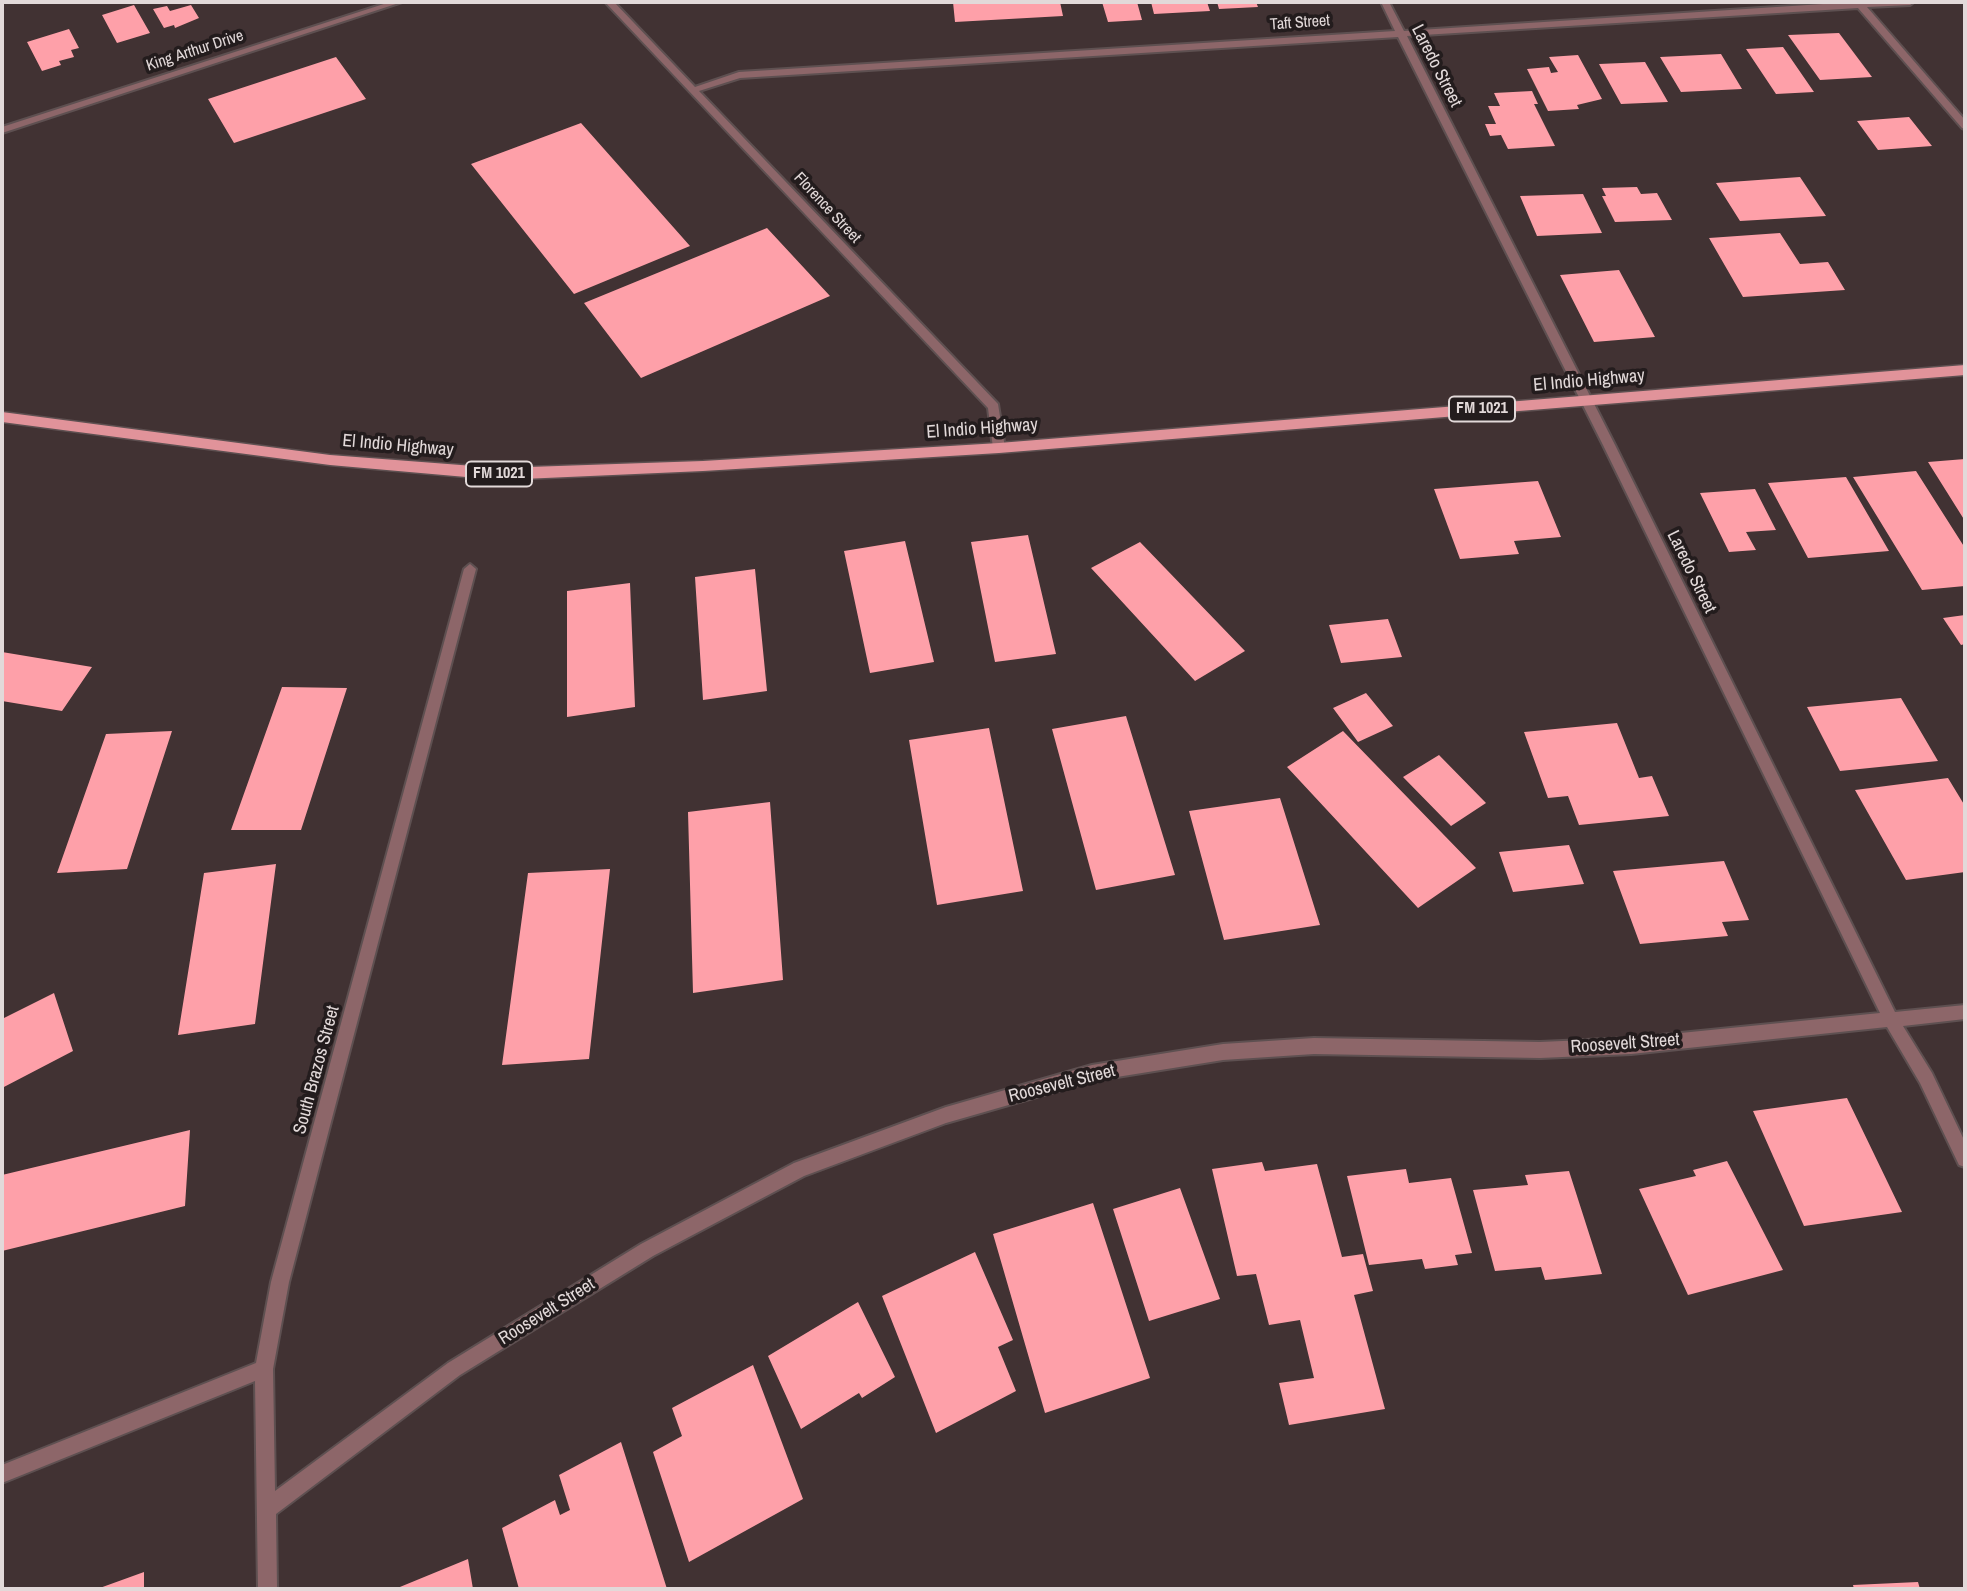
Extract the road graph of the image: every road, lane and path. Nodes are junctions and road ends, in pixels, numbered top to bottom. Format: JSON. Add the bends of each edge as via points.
{"nodes":[{"id":1,"x":398,"y":2,"type":"edge"},
{"id":2,"x":609,"y":2,"type":"edge"},
{"id":3,"x":1385,"y":2,"type":"edge"},
{"id":4,"x":1910,"y":2,"type":"edge"},
{"id":5,"x":1859,"y":3,"type":"edge"},
{"id":6,"x":1399,"y":33,"type":"junction"},
{"id":7,"x":694,"y":90,"type":"junction"},
{"id":8,"x":1965,"y":126,"type":"edge"},
{"id":9,"x":2,"y":130,"type":"edge"},
{"id":10,"x":1965,"y":370,"type":"edge"},
{"id":11,"x":1585,"y":401,"type":"junction"},
{"id":12,"x":2,"y":417,"type":"edge"},
{"id":13,"x":999,"y":448,"type":"junction"},
{"id":14,"x":470,"y":569,"type":"dead end"},
{"id":15,"x":1965,"y":1012,"type":"edge"},
{"id":16,"x":1891,"y":1020,"type":"junction"},
{"id":17,"x":1965,"y":1159,"type":"edge"},
{"id":18,"x":264,"y":1369,"type":"junction"},
{"id":19,"x":2,"y":1474,"type":"edge"},
{"id":20,"x":268,"y":1508,"type":"junction"},
{"id":21,"x":268,"y":1589,"type":"edge"}],
"edges":[{"from":1,"to":9,"type":"street","name":"King Arthur Drive"},
{"from":2,"to":7,"type":"street","name":"Florence Street"},
{"from":3,"to":6,"type":"street","name":"Laredo Street"},
{"from":4,"to":5,"type":"street","name":"Taft Street"},
{"from":5,"to":6,"type":"street","name":"Taft Street"},
{"from":5,"to":8,"type":"street"},
{"from":6,"to":7,"type":"street","name":"Taft Street","via":[[739,75]]},
{"from":6,"to":11,"type":"street","name":"Laredo Street"},
{"from":7,"to":13,"type":"street","name":"Florence Street","via":[[995,407]]},
{"from":10,"to":11,"type":"main road","name":"El Indio Highway","number":"FM 1021"},
{"from":11,"to":13,"type":"main road","name":"El Indio Highway","number":"FM 1021"},
{"from":11,"to":16,"type":"street","name":"Laredo Street"},
{"from":12,"to":13,"type":"main road","name":"El Indio Highway","number":"FM 1021","via":[[331,460],[500,474]]},
{"from":14,"to":18,"type":"street","name":"South Brazos Street","via":[[280,1282]]},
{"from":15,"to":16,"type":"street","name":"Roosevelt Street"},
{"from":16,"to":17,"type":"street","name":"Laredo Street","via":[[1926,1078]]},
{"from":16,"to":20,"type":"street","name":"Roosevelt Street","via":[[1631,1046],[1540,1050],[1314,1046],[1223,1052],[1092,1073],[946,1115],[800,1169],[647,1250],[454,1369]]},
{"from":18,"to":19,"type":"street"},
{"from":18,"to":20,"type":"street","name":"South Brazos Street"},
{"from":20,"to":21,"type":"street","name":"South Brazos Street"}]}
